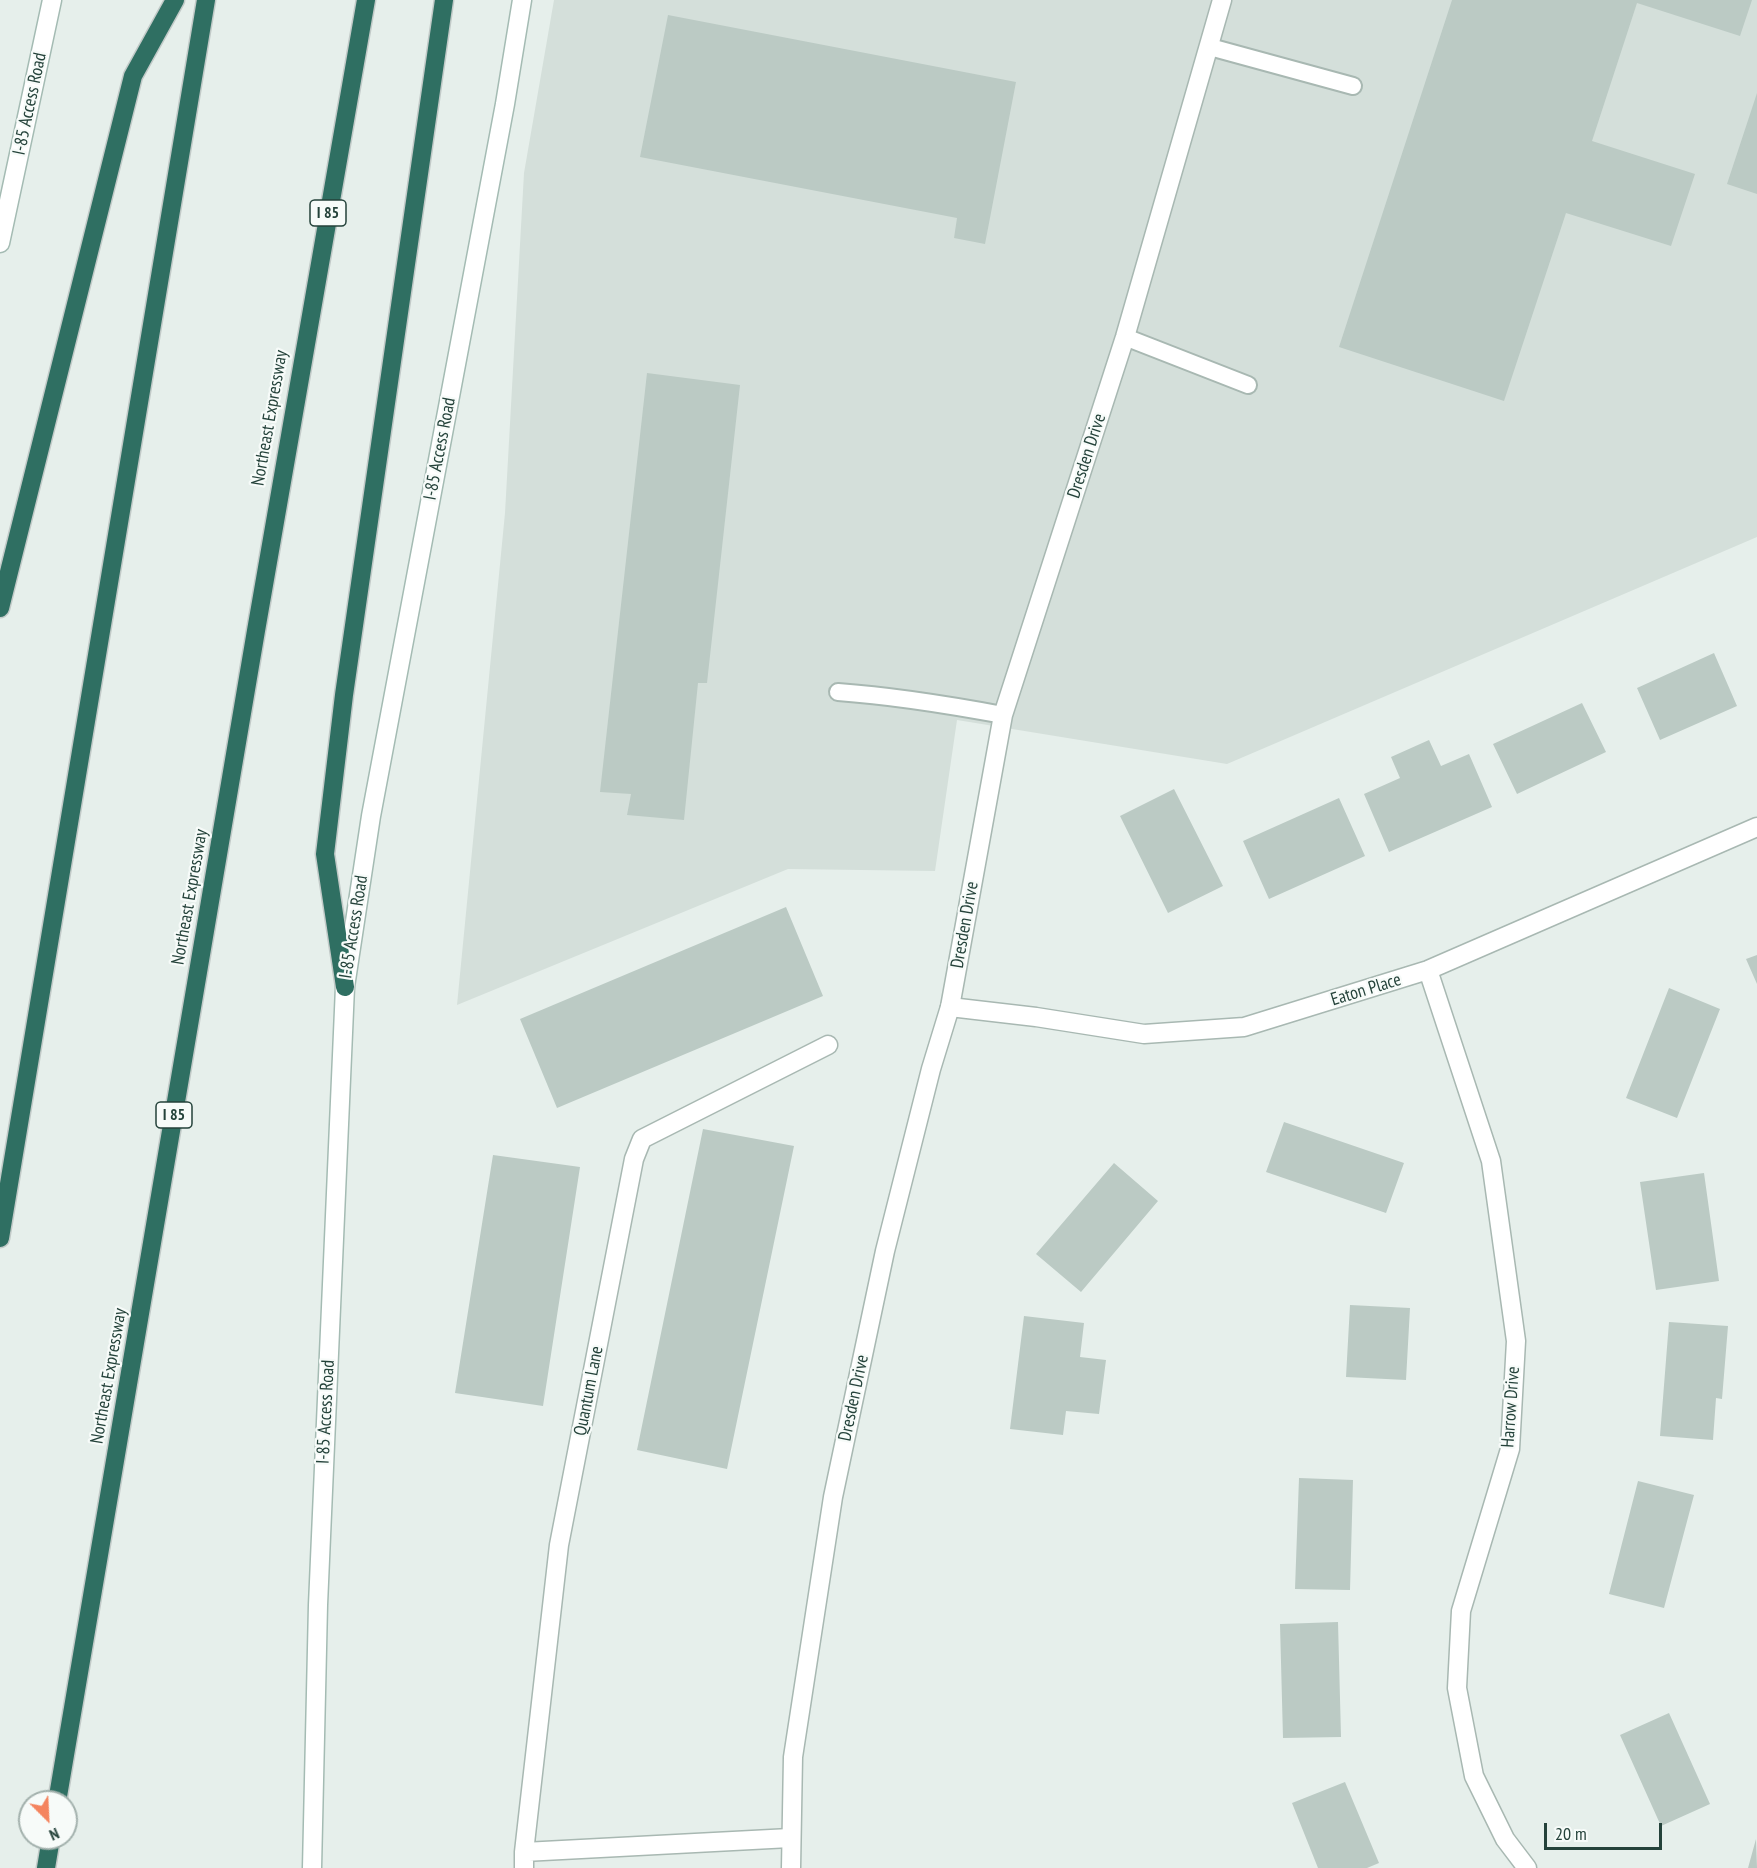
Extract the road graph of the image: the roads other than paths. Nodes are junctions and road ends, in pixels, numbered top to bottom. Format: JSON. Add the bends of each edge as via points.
{"nodes":[{"id":1,"x":52,"y":0,"type":"edge"},
{"id":2,"x":175,"y":0,"type":"edge"},
{"id":3,"x":206,"y":0,"type":"edge"},
{"id":4,"x":366,"y":0,"type":"edge"},
{"id":5,"x":444,"y":0,"type":"edge"},
{"id":6,"x":522,"y":0,"type":"edge"},
{"id":7,"x":1222,"y":0,"type":"edge"},
{"id":8,"x":1210,"y":47,"type":"junction"},
{"id":9,"x":1353,"y":86,"type":"dead end"},
{"id":10,"x":0,"y":243,"type":"edge"},
{"id":11,"x":1125,"y":337,"type":"junction"},
{"id":12,"x":1248,"y":385,"type":"dead end"},
{"id":13,"x":0,"y":608,"type":"edge"},
{"id":14,"x":838,"y":692,"type":"dead end"},
{"id":15,"x":1003,"y":715,"type":"junction"},
{"id":16,"x":1757,"y":827,"type":"edge"},
{"id":17,"x":1428,"y":970,"type":"junction"},
{"id":18,"x":345,"y":987,"type":"junction"},
{"id":19,"x":950,"y":1007,"type":"junction"},
{"id":20,"x":828,"y":1045,"type":"dead end"},
{"id":21,"x":0,"y":1238,"type":"edge"},
{"id":22,"x":59,"y":1790,"type":"edge"},
{"id":23,"x":790,"y":1838,"type":"junction"},
{"id":24,"x":49,"y":1850,"type":"edge"},
{"id":25,"x":524,"y":1860,"type":"edge"},
{"id":26,"x":46,"y":1868,"type":"edge"},
{"id":27,"x":312,"y":1868,"type":"edge"},
{"id":28,"x":790,"y":1868,"type":"edge"},
{"id":29,"x":1527,"y":1868,"type":"edge"}],
"edges":[{"from":1,"to":10,"type":"street","name":"I-85 Access Road"},
{"from":2,"to":13,"type":"highway","via":[[133,76]]},
{"from":3,"to":21,"type":"highway"},
{"from":4,"to":22,"type":"highway","name":"Northeast Expressway","number":"I 85"},
{"from":5,"to":18,"type":"highway","via":[[344,695],[325,854]]},
{"from":6,"to":18,"type":"street","name":"I-85 Access Road","via":[[506,104],[371,816]]},
{"from":7,"to":8,"type":"street","name":"Dresden Drive"},
{"from":8,"to":9,"type":"lane"},
{"from":8,"to":11,"type":"street","name":"Dresden Drive"},
{"from":11,"to":12,"type":"lane"},
{"from":11,"to":15,"type":"street","name":"Dresden Drive"},
{"from":14,"to":15,"type":"lane"},
{"from":15,"to":19,"type":"street","name":"Dresden Drive"},
{"from":16,"to":17,"type":"street","name":"Eaton Place"},
{"from":17,"to":19,"type":"street","name":"Eaton Place","via":[[1244,1027],[1144,1034]]},
{"from":17,"to":29,"type":"street","name":"Harrow Drive","via":[[1491,1161],[1516,1341],[1510,1449],[1461,1611],[1458,1688],[1474,1776],[1505,1839]]},
{"from":18,"to":27,"type":"street","name":"I-85 Access Road","via":[[318,1605]]},
{"from":19,"to":23,"type":"street","name":"Dresden Drive","via":[[885,1251],[833,1497],[793,1757]]},
{"from":20,"to":25,"type":"street","name":"Quantum Lane","via":[[642,1139],[634,1159],[559,1545]]},
{"from":23,"to":25,"type":"street","name":"Quantum Lane"},
{"from":23,"to":28,"type":"street","name":"Dresden Drive"},
{"from":24,"to":26,"type":"highway"}]}
